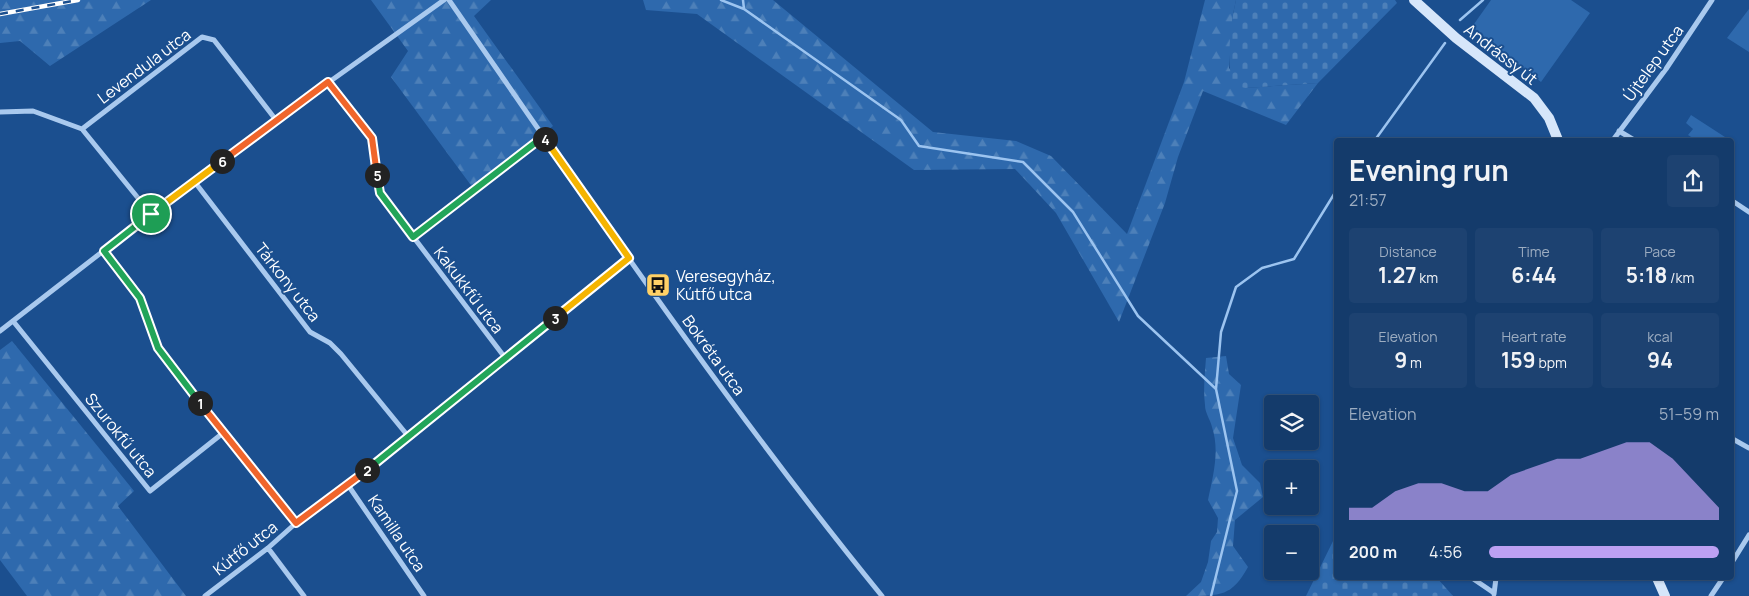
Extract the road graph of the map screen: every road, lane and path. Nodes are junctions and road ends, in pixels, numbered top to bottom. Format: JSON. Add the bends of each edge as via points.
{"nodes":[{"id":1,"x":444,"y":0,"type":"edge"},
{"id":2,"x":449,"y":0,"type":"edge"},
{"id":3,"x":1414,"y":0,"type":"edge"},
{"id":4,"x":1712,"y":0,"type":"edge"},
{"id":5,"x":328,"y":82,"type":"junction"},
{"id":6,"x":0,"y":112,"type":"edge"},
{"id":7,"x":276,"y":120,"type":"junction"},
{"id":8,"x":82,"y":129,"type":"junction"},
{"id":9,"x":1619,"y":131,"type":"junction"},
{"id":10,"x":544,"y":136,"type":"junction"},
{"id":11,"x":1557,"y":138,"type":"edge"},
{"id":12,"x":1614,"y":138,"type":"edge"},
{"id":13,"x":1631,"y":138,"type":"edge"},
{"id":14,"x":194,"y":181,"type":"junction"},
{"id":15,"x":1734,"y":202,"type":"edge"},
{"id":16,"x":1749,"y":212,"type":"edge"},
{"id":17,"x":151,"y":214,"type":"junction"},
{"id":18,"x":413,"y":237,"type":"junction"},
{"id":19,"x":104,"y":251,"type":"junction"},
{"id":20,"x":629,"y":258,"type":"junction"},
{"id":21,"x":14,"y":321,"type":"junction"},
{"id":22,"x":0,"y":331,"type":"edge"},
{"id":23,"x":506,"y":359,"type":"junction"},
{"id":24,"x":223,"y":434,"type":"junction"},
{"id":25,"x":408,"y":436,"type":"junction"},
{"id":26,"x":1734,"y":440,"type":"edge"},
{"id":27,"x":1749,"y":448,"type":"edge"},
{"id":28,"x":348,"y":485,"type":"junction"},
{"id":29,"x":296,"y":523,"type":"junction"},
{"id":30,"x":1749,"y":535,"type":"edge"},
{"id":31,"x":268,"y":548,"type":"junction"},
{"id":32,"x":1734,"y":559,"type":"edge"},
{"id":33,"x":1475,"y":580,"type":"edge"},
{"id":34,"x":1496,"y":580,"type":"edge"},
{"id":35,"x":1657,"y":580,"type":"edge"},
{"id":36,"x":1722,"y":580,"type":"edge"},
{"id":37,"x":1494,"y":594,"type":"edge"},
{"id":38,"x":205,"y":596,"type":"edge"},
{"id":39,"x":304,"y":596,"type":"edge"},
{"id":40,"x":424,"y":596,"type":"edge"},
{"id":41,"x":882,"y":596,"type":"edge"},
{"id":42,"x":1664,"y":596,"type":"edge"},
{"id":43,"x":1712,"y":596,"type":"edge"}],
"edges":[{"from":1,"to":5,"type":"street"},
{"from":2,"to":10,"type":"street","name":"Bokréta utca"},
{"from":3,"to":11,"type":"main road","name":"Andrássy út","via":[[1456,38],[1534,98],[1549,118]]},
{"from":4,"to":9,"type":"street","name":"Újtelep utca"},
{"from":5,"to":7,"type":"street"},
{"from":5,"to":18,"type":"street","name":"Kakukkfű utca","via":[[372,138],[380,193]]},
{"from":6,"to":8,"type":"street","via":[[33,111]]},
{"from":7,"to":8,"type":"street","name":"Levendula utca","via":[[214,40],[202,37]]},
{"from":7,"to":14,"type":"street"},
{"from":8,"to":17,"type":"street"},
{"from":9,"to":12,"type":"street","name":"Újtelep utca"},
{"from":9,"to":13,"type":"street"},
{"from":10,"to":18,"type":"street"},
{"from":10,"to":20,"type":"street","name":"Bokréta utca"},
{"from":14,"to":17,"type":"street"},
{"from":14,"to":25,"type":"street","name":"Tárkony utca","via":[[310,332],[330,343],[341,354]]},
{"from":15,"to":16,"type":"street"},
{"from":17,"to":19,"type":"street"},
{"from":18,"to":23,"type":"street","name":"Kakukkfű utca"},
{"from":19,"to":21,"type":"street"},
{"from":19,"to":24,"type":"street","via":[[140,298],[158,348]]},
{"from":20,"to":23,"type":"street","name":"Kútfő utca"},
{"from":20,"to":41,"type":"street","name":"Bokréta utca","via":[[790,480]]},
{"from":21,"to":22,"type":"street"},
{"from":21,"to":24,"type":"street","name":"Szurokfű utca","via":[[150,491]]},
{"from":23,"to":25,"type":"street","name":"Kútfő utca"},
{"from":24,"to":29,"type":"street"},
{"from":25,"to":28,"type":"street","name":"Kútfő utca"},
{"from":26,"to":27,"type":"street"},
{"from":28,"to":29,"type":"street","name":"Kútfő utca"},
{"from":28,"to":40,"type":"street","name":"Kamilla utca"},
{"from":29,"to":31,"type":"street","name":"Kútfő utca"},
{"from":30,"to":32,"type":"street"},
{"from":31,"to":38,"type":"street","name":"Kútfő utca"},
{"from":31,"to":39,"type":"street"},
{"from":33,"to":37,"type":"street"},
{"from":34,"to":37,"type":"street"},
{"from":35,"to":42,"type":"main road"},
{"from":36,"to":43,"type":"street"}]}
